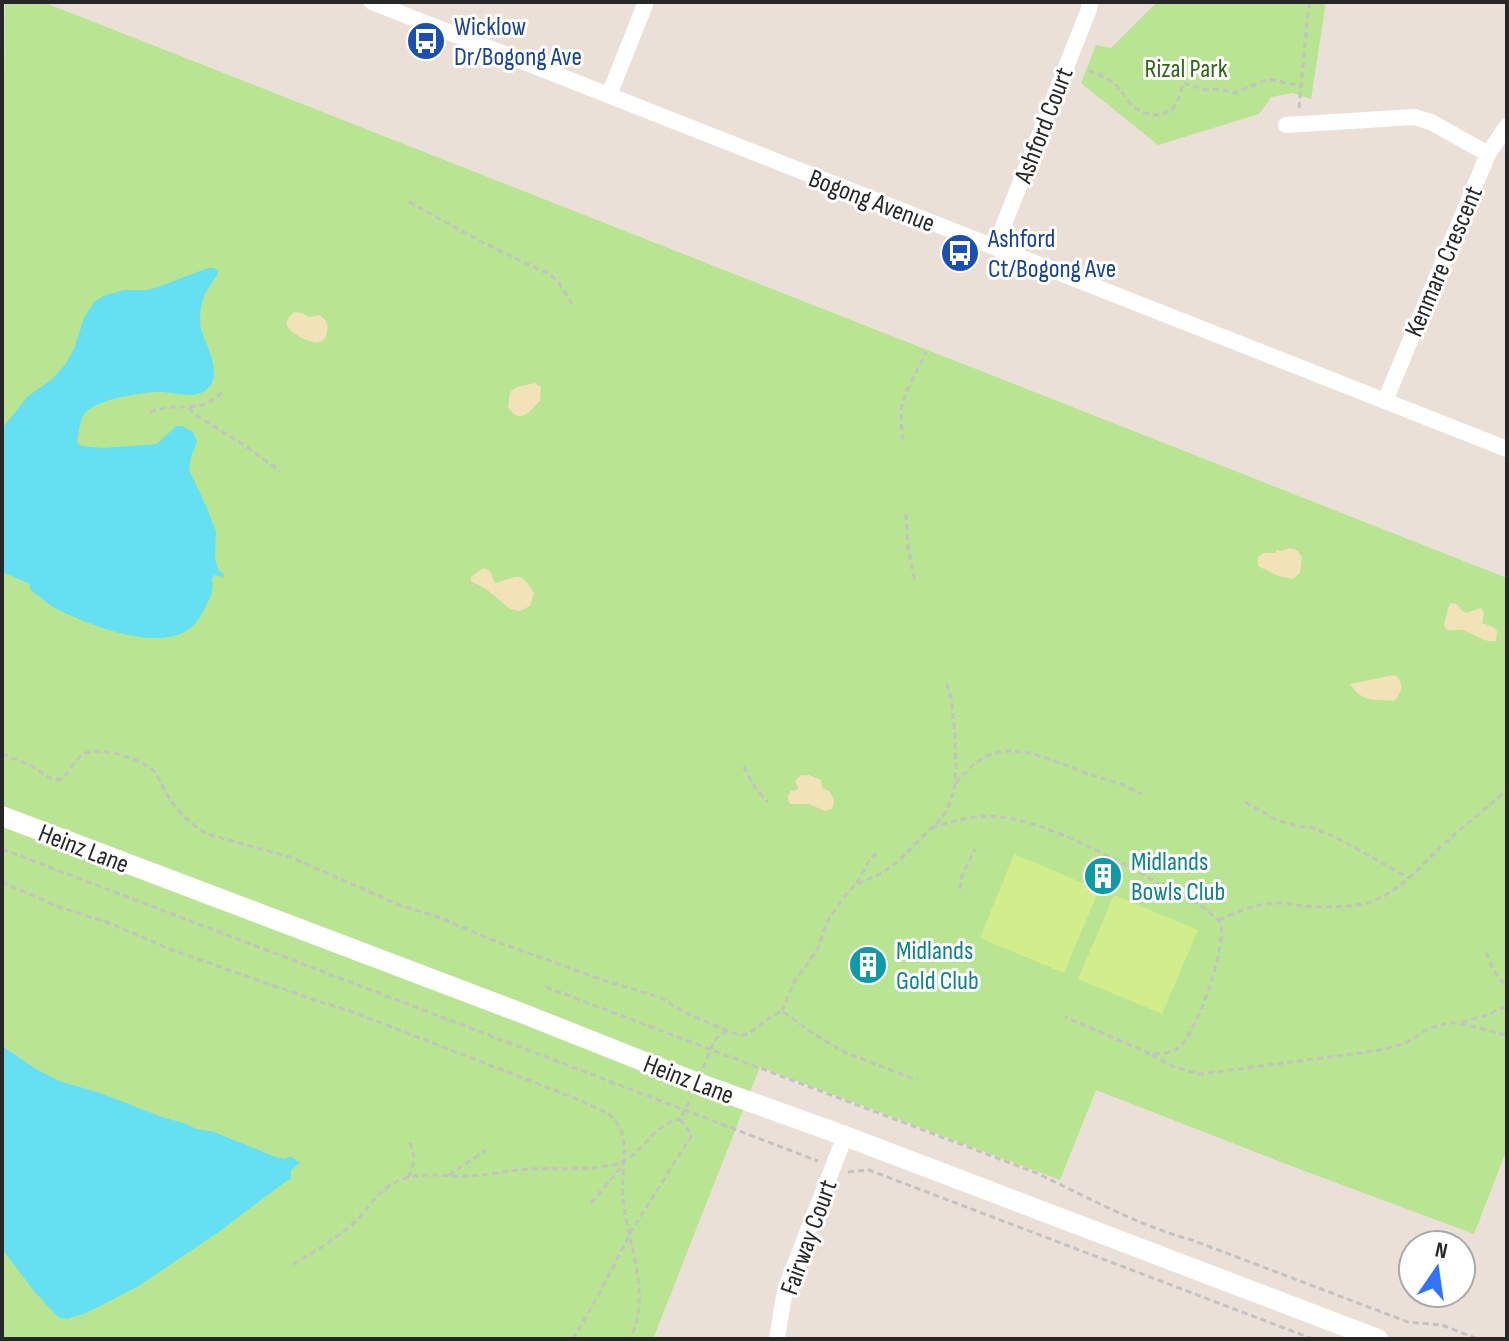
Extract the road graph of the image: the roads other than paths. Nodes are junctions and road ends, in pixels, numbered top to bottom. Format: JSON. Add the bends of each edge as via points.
{"nodes":[{"id":1,"x":372,"y":2,"type":"edge"},
{"id":2,"x":646,"y":2,"type":"edge"},
{"id":3,"x":1090,"y":2,"type":"edge"},
{"id":4,"x":393,"y":6,"type":"edge"},
{"id":5,"x":609,"y":95,"type":"junction"},
{"id":6,"x":1292,"y":124,"type":"road end"},
{"id":7,"x":1507,"y":126,"type":"edge"},
{"id":8,"x":1488,"y":154,"type":"junction"},
{"id":9,"x":995,"y":247,"type":"junction"},
{"id":10,"x":1385,"y":401,"type":"junction"},
{"id":11,"x":1507,"y":449,"type":"edge"},
{"id":12,"x":2,"y":816,"type":"edge"},
{"id":13,"x":845,"y":1136,"type":"junction"},
{"id":14,"x":777,"y":1339,"type":"edge"},
{"id":15,"x":1378,"y":1339,"type":"edge"}],
"edges":[{"from":1,"to":4,"type":"street","name":"Bogong Avenue"},
{"from":2,"to":5,"type":"street"},
{"from":3,"to":9,"type":"street","name":"Ashford Court"},
{"from":4,"to":5,"type":"street","name":"Bogong Avenue"},
{"from":5,"to":9,"type":"street","name":"Bogong Avenue"},
{"from":6,"to":8,"type":"street","via":[[1414,117]]},
{"from":7,"to":8,"type":"street","name":"Kenmare Crescent"},
{"from":8,"to":10,"type":"street","name":"Kenmare Crescent"},
{"from":9,"to":10,"type":"street","name":"Bogong Avenue"},
{"from":10,"to":11,"type":"street","name":"Bogong Avenue"},
{"from":12,"to":13,"type":"street","name":"Heinz Lane"},
{"from":13,"to":14,"type":"street","name":"Fairway Court","via":[[788,1282]]},
{"from":13,"to":15,"type":"street","name":"Heinz Lane"}]}
